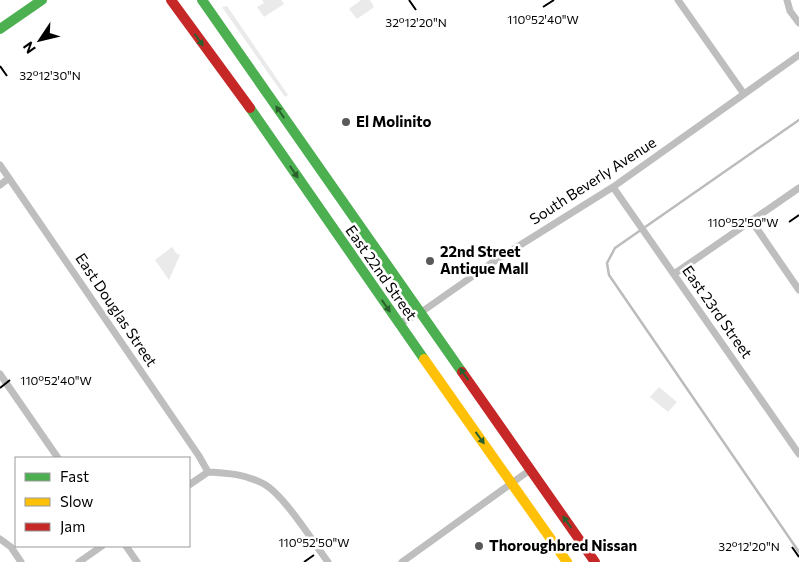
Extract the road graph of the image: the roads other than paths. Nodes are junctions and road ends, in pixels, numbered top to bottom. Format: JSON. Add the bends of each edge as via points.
{"nodes":[{"id":1,"x":42,"y":0,"type":"edge"},
{"id":2,"x":171,"y":0,"type":"edge"},
{"id":3,"x":202,"y":0,"type":"edge"},
{"id":4,"x":678,"y":0,"type":"edge"},
{"id":5,"x":787,"y":0,"type":"edge"},
{"id":6,"x":799,"y":23,"type":"edge"},
{"id":7,"x":0,"y":29,"type":"edge"},
{"id":8,"x":799,"y":55,"type":"edge"},
{"id":9,"x":744,"y":94,"type":"junction"},
{"id":10,"x":0,"y":165,"type":"edge"},
{"id":11,"x":9,"y":178,"type":"junction"},
{"id":12,"x":0,"y":185,"type":"edge"},
{"id":13,"x":613,"y":187,"type":"junction"},
{"id":14,"x":799,"y":188,"type":"edge"},
{"id":15,"x":751,"y":220,"type":"junction"},
{"id":16,"x":674,"y":274,"type":"junction"},
{"id":17,"x":799,"y":290,"type":"edge"},
{"id":18,"x":420,"y":312,"type":"junction"},
{"id":19,"x":398,"y":324,"type":"junction"},
{"id":20,"x":0,"y":374,"type":"edge"},
{"id":21,"x":799,"y":454,"type":"edge"},
{"id":22,"x":57,"y":457,"type":"edge"},
{"id":23,"x":530,"y":470,"type":"junction"},
{"id":24,"x":208,"y":472,"type":"junction"},
{"id":25,"x":512,"y":483,"type":"junction"},
{"id":26,"x":190,"y":485,"type":"edge"},
{"id":27,"x":0,"y":539,"type":"edge"},
{"id":28,"x":101,"y":547,"type":"edge"},
{"id":29,"x":127,"y":547,"type":"edge"},
{"id":30,"x":21,"y":562,"type":"edge"},
{"id":31,"x":79,"y":562,"type":"edge"},
{"id":32,"x":137,"y":562,"type":"edge"},
{"id":33,"x":328,"y":562,"type":"edge"},
{"id":34,"x":402,"y":562,"type":"edge"},
{"id":35,"x":567,"y":562,"type":"edge"},
{"id":36,"x":595,"y":562,"type":"edge"}],
"edges":[{"from":1,"to":7,"type":"main road"},
{"from":2,"to":19,"type":"main road","name":"East 22nd Street","one_way":true,"via":[[265,129]]},
{"from":18,"to":3,"type":"main road","name":"East 22nd Street","one_way":true},
{"from":4,"to":9,"type":"street"},
{"from":5,"to":6,"type":"street"},
{"from":8,"to":9,"type":"street","name":"South Beverly Avenue"},
{"from":9,"to":13,"type":"street","name":"South Beverly Avenue"},
{"from":10,"to":11,"type":"street","name":"East Douglas Street"},
{"from":11,"to":12,"type":"street"},
{"from":11,"to":24,"type":"street","name":"East Douglas Street"},
{"from":13,"to":16,"type":"street","name":"East 23rd Street"},
{"from":13,"to":18,"type":"street","name":"South Beverly Avenue"},
{"from":14,"to":15,"type":"street"},
{"from":15,"to":16,"type":"street"},
{"from":15,"to":17,"type":"street"},
{"from":16,"to":21,"type":"street","name":"East 23rd Street"},
{"from":18,"to":19,"type":"street","name":"South Beverly Avenue"},
{"from":23,"to":18,"type":"main road","name":"East 22nd Street","one_way":true},
{"from":19,"to":25,"type":"main road","name":"East 22nd Street","one_way":true},
{"from":20,"to":22,"type":"street"},
{"from":23,"to":25,"type":"street"},
{"from":36,"to":23,"type":"main road","name":"East 22nd Street","one_way":true},
{"from":24,"to":26,"type":"street"},
{"from":24,"to":33,"type":"street","via":[[235,474],[265,484],[288,506]]},
{"from":25,"to":34,"type":"street"},
{"from":25,"to":35,"type":"main road","name":"East 22nd Street"},
{"from":27,"to":30,"type":"street"},
{"from":28,"to":31,"type":"street"},
{"from":29,"to":32,"type":"street"}]}
